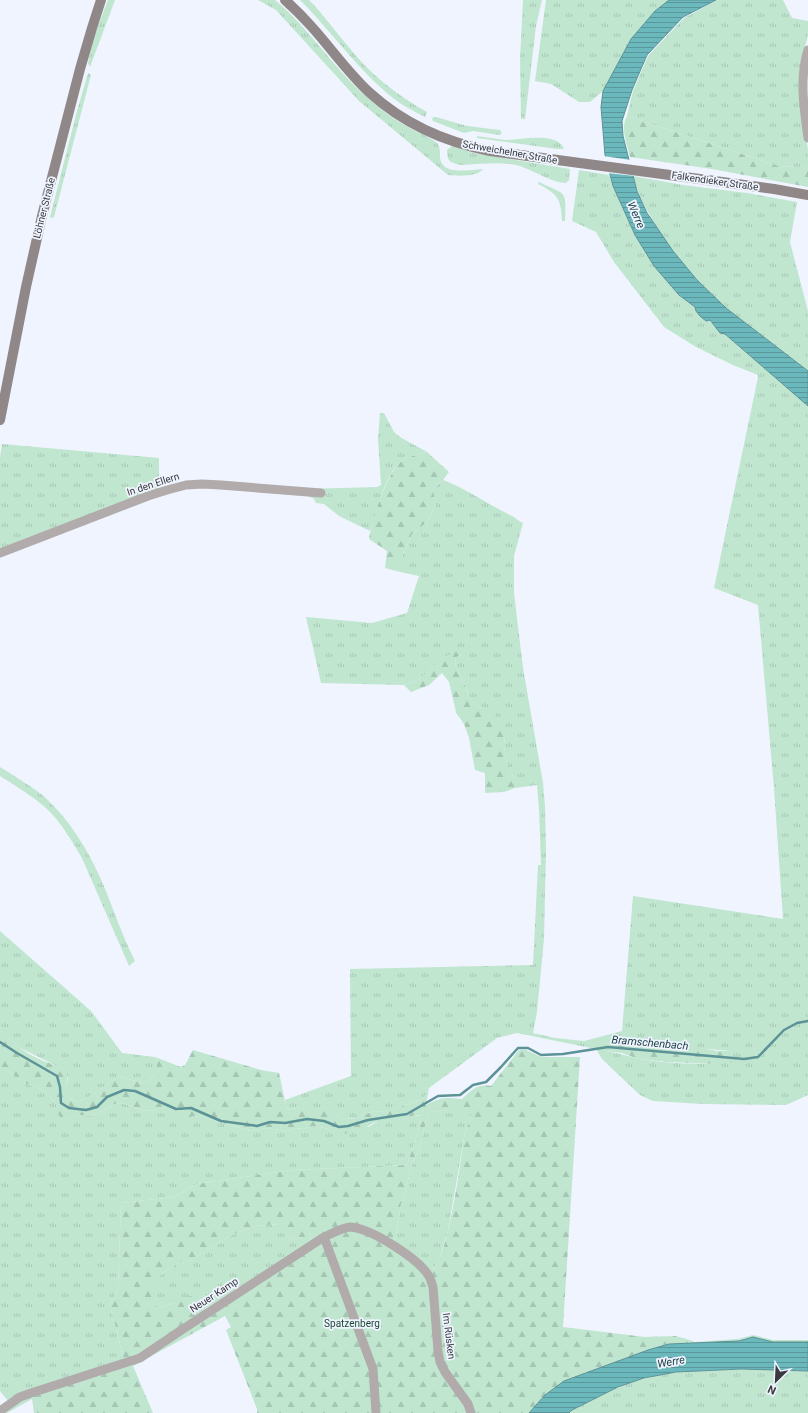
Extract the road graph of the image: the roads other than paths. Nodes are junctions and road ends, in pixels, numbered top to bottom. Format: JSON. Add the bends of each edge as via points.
{"nodes":[{"id":1,"x":101,"y":0,"type":"edge"},
{"id":2,"x":285,"y":0,"type":"edge"},
{"id":3,"x":808,"y":50,"type":"edge"},
{"id":4,"x":808,"y":138,"type":"edge"},
{"id":5,"x":622,"y":169,"type":"joint"},
{"id":6,"x":808,"y":195,"type":"edge"},
{"id":7,"x":0,"y":420,"type":"edge"},
{"id":8,"x":321,"y":493,"type":"dead end"},
{"id":9,"x":0,"y":553,"type":"edge"},
{"id":10,"x":324,"y":1237,"type":"junction"},
{"id":11,"x":429,"y":1278,"type":"joint"},
{"id":12,"x":0,"y":1411,"type":"edge"},
{"id":13,"x":376,"y":1413,"type":"edge"},
{"id":14,"x":471,"y":1413,"type":"edge"}],
"edges":[{"from":1,"to":7,"type":"street","name":"Löhner Straße","via":[[42,216]]},
{"from":2,"to":5,"type":"street","name":"Schweichelner Straße","via":[[311,25],[369,93],[409,122],[466,146]]},
{"from":3,"to":4,"type":"street","via":[[804,63],[803,105]]},
{"from":5,"to":6,"type":"street","name":"Falkendieker Straße"},
{"from":8,"to":9,"type":"street","name":"In den Ellern","via":[[221,485],[186,485],[148,496]]},
{"from":10,"to":11,"type":"street","name":"Neuer Kamp","via":[[349,1227],[368,1231],[402,1251]]},
{"from":10,"to":12,"type":"street","name":"Neuer Kamp","via":[[140,1358],[31,1392]]},
{"from":10,"to":13,"type":"street","via":[[372,1369]]},
{"from":11,"to":14,"type":"street","name":"Im Rüsken","via":[[433,1287],[440,1362],[468,1404]]}]}
